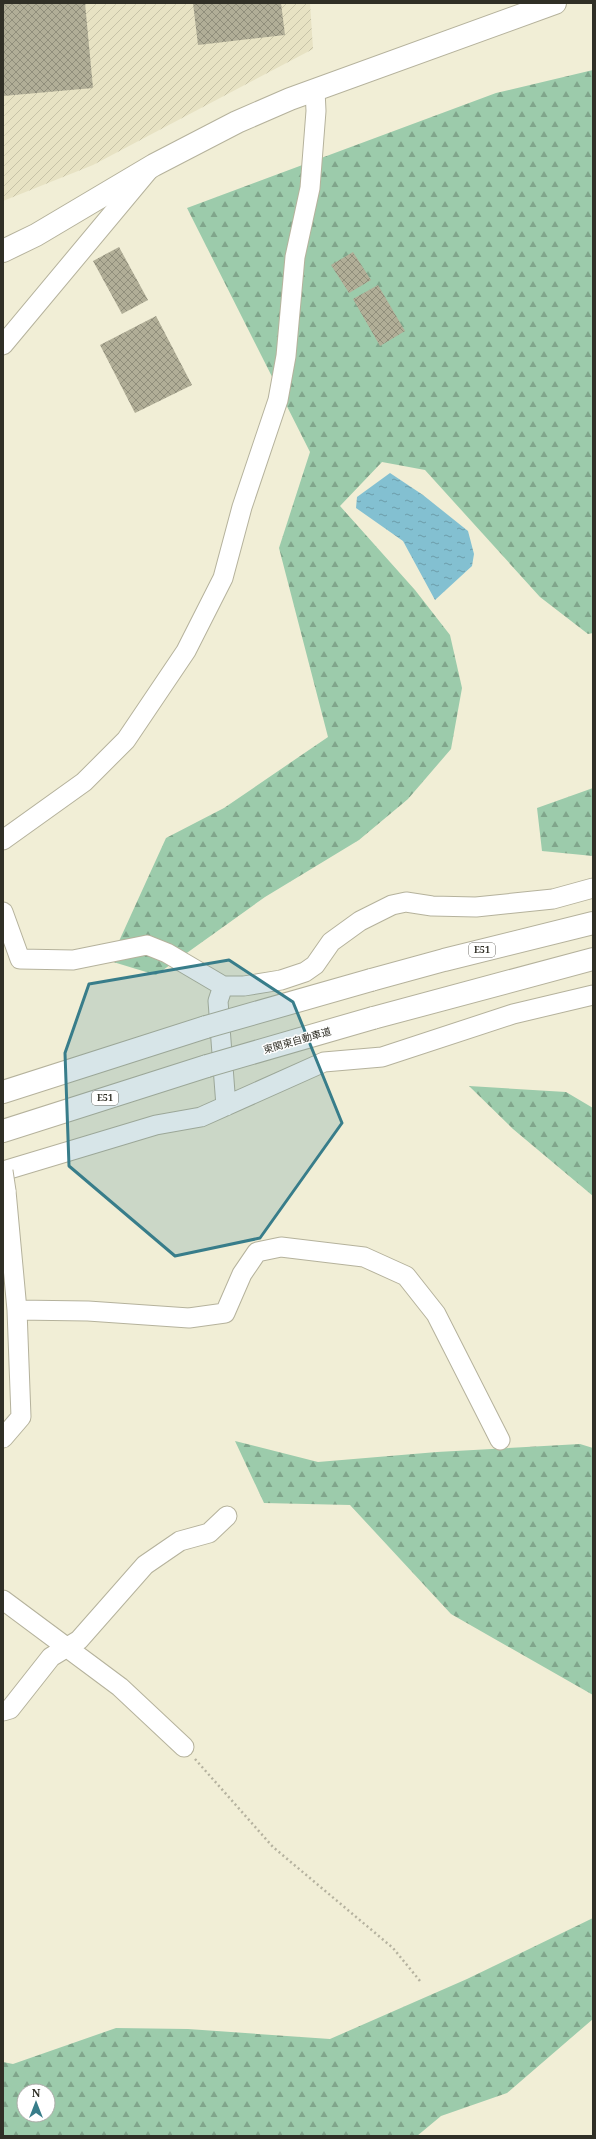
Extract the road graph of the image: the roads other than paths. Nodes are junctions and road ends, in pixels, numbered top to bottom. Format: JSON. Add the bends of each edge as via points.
{"nodes":[{"id":1,"x":555,"y":3,"type":"edge"},
{"id":2,"x":315,"y":90,"type":"junction"},
{"id":3,"x":154,"y":165,"type":"junction"},
{"id":4,"x":102,"y":197,"type":"junction"},
{"id":5,"x":3,"y":236,"type":"edge"},
{"id":6,"x":3,"y":251,"type":"edge"},
{"id":7,"x":3,"y":345,"type":"edge"},
{"id":8,"x":3,"y":840,"type":"edge"},
{"id":9,"x":593,"y":888,"type":"edge"},
{"id":10,"x":3,"y":912,"type":"edge"},
{"id":11,"x":593,"y":922,"type":"edge"},
{"id":12,"x":593,"y":959,"type":"edge"},
{"id":13,"x":223,"y":986,"type":"junction"},
{"id":14,"x":593,"y":995,"type":"edge"},
{"id":15,"x":3,"y":1092,"type":"edge"},
{"id":16,"x":226,"y":1106,"type":"junction"},
{"id":17,"x":3,"y":1131,"type":"edge"},
{"id":18,"x":3,"y":1171,"type":"edge"},
{"id":19,"x":8,"y":1270,"type":"edge"},
{"id":20,"x":17,"y":1310,"type":"junction"},
{"id":21,"x":3,"y":1438,"type":"edge"},
{"id":22,"x":500,"y":1440,"type":"dead end"},
{"id":23,"x":227,"y":1516,"type":"dead end"},
{"id":24,"x":3,"y":1600,"type":"edge"},
{"id":25,"x":67,"y":1648,"type":"junction"},
{"id":26,"x":3,"y":1711,"type":"edge"},
{"id":27,"x":184,"y":1747,"type":"road end"}],
"edges":[{"from":1,"to":2,"type":"main road"},
{"from":2,"to":3,"type":"main road","via":[[237,122]]},
{"from":2,"to":8,"type":"street","via":[[316,111],[310,188],[296,257],[286,356],[278,400],[242,507],[223,578],[186,651],[126,740],[84,782]]},
{"from":3,"to":4,"type":"main road"},
{"from":3,"to":7,"type":"street"},
{"from":4,"to":5,"type":"main road"},
{"from":4,"to":6,"type":"main road"},
{"from":9,"to":13,"type":"street","via":[[554,899],[476,907],[432,906],[406,902],[392,905],[360,921],[331,942],[315,965],[305,972],[281,980],[244,986]]},
{"from":10,"to":13,"type":"street","via":[[20,959],[73,960],[147,945],[167,953]]},
{"from":11,"to":15,"type":"main road","number":"E51","bridge":true,"via":[[452,958],[206,1027]]},
{"from":12,"to":17,"type":"main road","name":"東関東自動車道","number":"E51","bridge":true,"via":[[207,1066]]},
{"from":13,"to":16,"type":"street","via":[[218,1001]]},
{"from":14,"to":16,"type":"street","via":[[513,1014],[382,1057],[324,1062]]},
{"from":16,"to":18,"type":"street","via":[[201,1117],[156,1125]]},
{"from":18,"to":19,"type":"street","bridge":true},
{"from":19,"to":20,"type":"street"},
{"from":20,"to":21,"type":"street","via":[[21,1417]]},
{"from":20,"to":22,"type":"street","via":[[88,1311],[189,1318],[225,1313],[242,1274],[257,1252],[281,1247],[364,1257],[406,1276],[436,1314]]},
{"from":23,"to":25,"type":"street","via":[[209,1533],[180,1541],[144,1565],[79,1640]]},
{"from":24,"to":25,"type":"street"},
{"from":25,"to":26,"type":"street","via":[[51,1657],[10,1709]]},
{"from":25,"to":27,"type":"street","via":[[120,1687]]}]}
